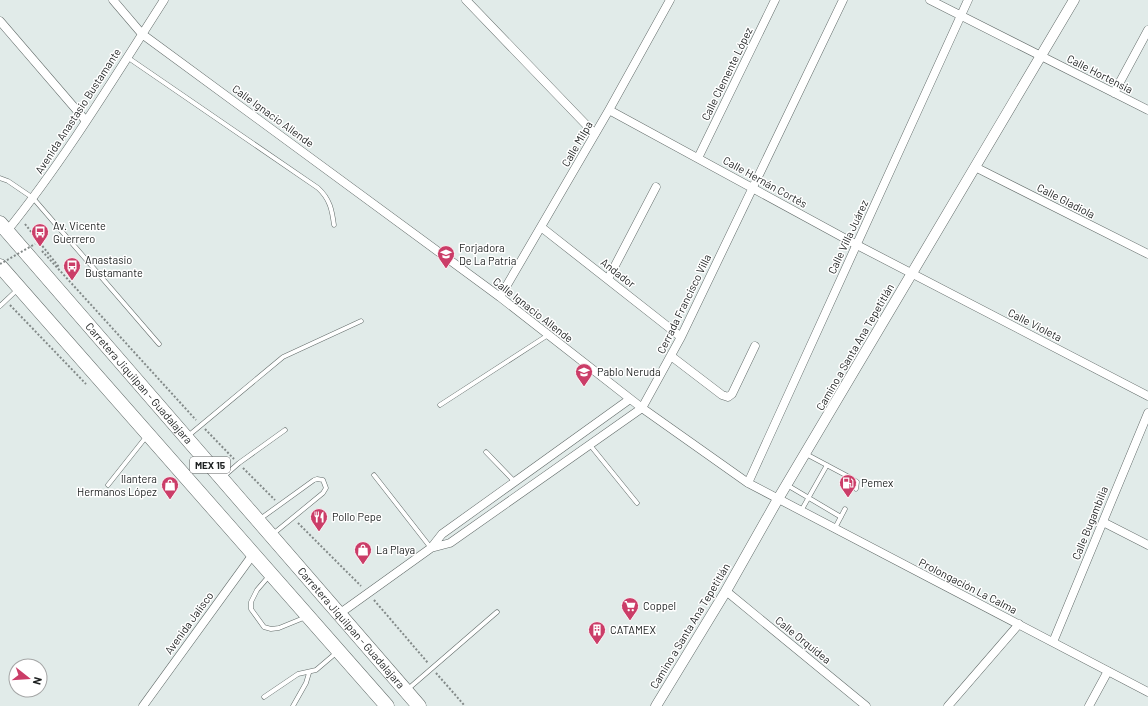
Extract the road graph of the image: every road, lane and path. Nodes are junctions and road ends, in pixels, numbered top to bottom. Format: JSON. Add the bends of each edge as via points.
{"nodes":[{"id":1,"x":113,"y":0,"type":"edge"},
{"id":2,"x":164,"y":0,"type":"edge"},
{"id":3,"x":466,"y":0,"type":"edge"},
{"id":4,"x":670,"y":0,"type":"edge"},
{"id":5,"x":775,"y":0,"type":"edge"},
{"id":6,"x":843,"y":0,"type":"edge"},
{"id":7,"x":930,"y":0,"type":"edge"},
{"id":8,"x":968,"y":0,"type":"edge"},
{"id":9,"x":1074,"y":0,"type":"edge"},
{"id":10,"x":961,"y":16,"type":"junction"},
{"id":11,"x":0,"y":21,"type":"edge"},
{"id":12,"x":1148,"y":30,"type":"edge"},
{"id":13,"x":142,"y":34,"type":"junction"},
{"id":14,"x":1042,"y":56,"type":"junction"},
{"id":15,"x":127,"y":57,"type":"junction"},
{"id":16,"x":1114,"y":93,"type":"junction"},
{"id":17,"x":609,"y":110,"type":"junction"},
{"id":18,"x":1148,"y":110,"type":"edge"},
{"id":19,"x":86,"y":121,"type":"junction"},
{"id":20,"x":595,"y":134,"type":"junction"},
{"id":21,"x":698,"y":158,"type":"junction"},
{"id":22,"x":975,"y":167,"type":"junction"},
{"id":23,"x":0,"y":178,"type":"edge"},
{"id":24,"x":656,"y":187,"type":"dead end"},
{"id":25,"x":753,"y":188,"type":"junction"},
{"id":26,"x":33,"y":198,"type":"junction"},
{"id":27,"x":19,"y":217,"type":"junction"},
{"id":28,"x":334,"y":225,"type":"dead end"},
{"id":29,"x":4,"y":227,"type":"edge"},
{"id":30,"x":541,"y":227,"type":"junction"},
{"id":31,"x":35,"y":244,"type":"dead end"},
{"id":32,"x":857,"y":245,"type":"junction"},
{"id":33,"x":41,"y":250,"type":"dead end"},
{"id":34,"x":1148,"y":254,"type":"edge"},
{"id":35,"x":1,"y":269,"type":"edge"},
{"id":36,"x":912,"y":273,"type":"junction"},
{"id":37,"x":68,"y":278,"type":"junction"},
{"id":38,"x":608,"y":279,"type":"junction"},
{"id":39,"x":20,"y":287,"type":"junction"},
{"id":40,"x":500,"y":297,"type":"junction"},
{"id":41,"x":0,"y":306,"type":"edge"},
{"id":42,"x":361,"y":321,"type":"dead end"},
{"id":43,"x":548,"y":335,"type":"junction"},
{"id":44,"x":681,"y":337,"type":"junction"},
{"id":45,"x":159,"y":344,"type":"dead end"},
{"id":46,"x":755,"y":346,"type":"dead end"},
{"id":47,"x":671,"y":356,"type":"junction"},
{"id":48,"x":1148,"y":396,"type":"edge"},
{"id":49,"x":630,"y":399,"type":"junction"},
{"id":50,"x":440,"y":405,"type":"dead end"},
{"id":51,"x":642,"y":408,"type":"junction"},
{"id":52,"x":1148,"y":413,"type":"edge"},
{"id":53,"x":201,"y":425,"type":"junction"},
{"id":54,"x":285,"y":430,"type":"dead end"},
{"id":55,"x":149,"y":433,"type":"junction"},
{"id":56,"x":187,"y":438,"type":"junction"},
{"id":57,"x":590,"y":445,"type":"junction"},
{"id":58,"x":486,"y":452,"type":"dead end"},
{"id":59,"x":806,"y":454,"type":"junction"},
{"id":60,"x":239,"y":463,"type":"junction"},
{"id":61,"x":827,"y":465,"type":"junction"},
{"id":62,"x":374,"y":475,"type":"dead end"},
{"id":63,"x":222,"y":479,"type":"junction"},
{"id":64,"x":515,"y":482,"type":"junction"},
{"id":65,"x":748,"y":483,"type":"junction"},
{"id":66,"x":108,"y":485,"type":"dead end"},
{"id":67,"x":787,"y":485,"type":"junction"},
{"id":68,"x":856,"y":489,"type":"dead end"},
{"id":69,"x":809,"y":498,"type":"junction"},
{"id":70,"x":778,"y":499,"type":"junction"},
{"id":71,"x":637,"y":503,"type":"dead end"},
{"id":72,"x":280,"y":505,"type":"junction"},
{"id":73,"x":845,"y":509,"type":"dead end"},
{"id":74,"x":801,"y":511,"type":"junction"},
{"id":75,"x":841,"y":517,"type":"junction"},
{"id":76,"x":294,"y":518,"type":"junction"},
{"id":77,"x":258,"y":520,"type":"junction"},
{"id":78,"x":1103,"y":522,"type":"junction"},
{"id":79,"x":835,"y":529,"type":"junction"},
{"id":80,"x":271,"y":536,"type":"junction"},
{"id":81,"x":1148,"y":546,"type":"edge"},
{"id":82,"x":431,"y":548,"type":"junction"},
{"id":83,"x":254,"y":553,"type":"junction"},
{"id":84,"x":272,"y":573,"type":"junction"},
{"id":85,"x":726,"y":591,"type":"junction"},
{"id":86,"x":368,"y":593,"type":"junction"},
{"id":87,"x":497,"y":612,"type":"dead end"},
{"id":88,"x":339,"y":614,"type":"junction"},
{"id":89,"x":308,"y":615,"type":"junction"},
{"id":90,"x":1019,"y":624,"type":"junction"},
{"id":91,"x":1053,"y":642,"type":"junction"},
{"id":92,"x":339,"y":651,"type":"junction"},
{"id":93,"x":431,"y":667,"type":"junction"},
{"id":94,"x":1108,"y":671,"type":"junction"},
{"id":95,"x":309,"y":673,"type":"junction"},
{"id":96,"x":406,"y":691,"type":"junction"},
{"id":97,"x":1148,"y":692,"type":"edge"},
{"id":98,"x":264,"y":697,"type":"dead end"},
{"id":99,"x":143,"y":706,"type":"edge"},
{"id":100,"x":293,"y":706,"type":"edge"},
{"id":101,"x":387,"y":706,"type":"edge"},
{"id":102,"x":419,"y":706,"type":"edge"},
{"id":103,"x":465,"y":706,"type":"edge"},
{"id":104,"x":656,"y":706,"type":"edge"},
{"id":105,"x":866,"y":706,"type":"edge"},
{"id":106,"x":948,"y":706,"type":"edge"},
{"id":107,"x":1089,"y":706,"type":"edge"}],
"edges":[{"from":1,"to":13,"type":"street","name":"Calle Ignacio Allende"},
{"from":2,"to":13,"type":"street","name":"Avenida Anastasio Bustamante"},
{"from":3,"to":20,"type":"street"},
{"from":4,"to":17,"type":"street","name":"Calle Milpa"},
{"from":5,"to":21,"type":"street","name":"Calle Clemente López"},
{"from":6,"to":25,"type":"street","name":"Cerrada Francisco Villa"},
{"from":7,"to":10,"type":"street","name":"Calle Hortensia"},
{"from":8,"to":10,"type":"street","name":"Calle Villa Juárez"},
{"from":9,"to":14,"type":"street","name":"Camino a Santa Ana Tepetitlán"},
{"from":10,"to":14,"type":"street","name":"Calle Hortensia"},
{"from":10,"to":32,"type":"street","name":"Calle Villa Juárez"},
{"from":11,"to":19,"type":"street"},
{"from":12,"to":16,"type":"street"},
{"from":13,"to":15,"type":"street","name":"Avenida Anastasio Bustamante"},
{"from":13,"to":40,"type":"street","name":"Calle Ignacio Allende"},
{"from":14,"to":16,"type":"street","name":"Calle Hortensia"},
{"from":14,"to":22,"type":"street","name":"Camino a Santa Ana Tepetitlán"},
{"from":15,"to":19,"type":"street","name":"Avenida Anastasio Bustamante"},
{"from":15,"to":28,"type":"lane","via":[[318,188],[327,197]]},
{"from":16,"to":18,"type":"street","name":"Calle Hortensia"},
{"from":17,"to":20,"type":"street","name":"Calle Milpa"},
{"from":17,"to":21,"type":"street","name":"Calle Hernán Cortés"},
{"from":19,"to":26,"type":"street","name":"Avenida Anastasio Bustamante"},
{"from":20,"to":30,"type":"street","name":"Calle Milpa"},
{"from":21,"to":25,"type":"street","name":"Calle Hernán Cortés"},
{"from":22,"to":34,"type":"street","name":"Calle Gladiola"},
{"from":22,"to":36,"type":"street","name":"Camino a Santa Ana Tepetitlán"},
{"from":23,"to":26,"type":"lane"},
{"from":24,"to":38,"type":"street"},
{"from":25,"to":32,"type":"street","name":"Calle Hernán Cortés"},
{"from":25,"to":44,"type":"street","name":"Cerrada Francisco Villa"},
{"from":26,"to":27,"type":"street","name":"Avenida Anastasio Bustamante"},
{"from":26,"to":45,"type":"lane"},
{"from":27,"to":29,"type":"street","name":"Avenida Anastasio Bustamante"},
{"from":27,"to":37,"type":"path"},
{"from":29,"to":56,"type":"highway","name":"Carretera Jiquilpan - Guadalajara","number":"MEX 15"},
{"from":30,"to":38,"type":"street","name":"Andador"},
{"from":30,"to":40,"type":"street","name":"Calle Milpa"},
{"from":31,"to":35,"type":"path","bridge":true},
{"from":32,"to":36,"type":"street","name":"Calle Hernán Cortés"},
{"from":32,"to":65,"type":"street","name":"Calle Villa Juárez"},
{"from":33,"to":37,"type":"path"},
{"from":35,"to":39,"type":"highway","number":"MEX 15"},
{"from":36,"to":48,"type":"street","name":"Calle Violeta"},
{"from":36,"to":59,"type":"street","name":"Camino a Santa Ana Tepetitlán"},
{"from":37,"to":53,"type":"path"},
{"from":38,"to":44,"type":"street","name":"Andador"},
{"from":39,"to":41,"type":"lane"},
{"from":39,"to":55,"type":"highway","number":"MEX 15"},
{"from":40,"to":43,"type":"street","name":"Calle Ignacio Allende"},
{"from":42,"to":53,"type":"lane","via":[[283,356]]},
{"from":43,"to":49,"type":"street","name":"Calle Ignacio Allende"},
{"from":43,"to":50,"type":"lane"},
{"from":44,"to":47,"type":"street","name":"Cerrada Francisco Villa"},
{"from":46,"to":47,"type":"street","via":[[732,394],[728,397]]},
{"from":47,"to":51,"type":"street","name":"Cerrada Francisco Villa"},
{"from":49,"to":51,"type":"street","name":"Calle Ignacio Allende"},
{"from":49,"to":64,"type":"street","name":"Cerrada Francisco Villa"},
{"from":51,"to":57,"type":"street","name":"Cerrada Francisco Villa"},
{"from":51,"to":65,"type":"street","name":"Calle Ignacio Allende"},
{"from":52,"to":78,"type":"street","name":"Calle Bugambilia"},
{"from":53,"to":56,"type":"lane"},
{"from":53,"to":60,"type":"path"},
{"from":54,"to":60,"type":"lane"},
{"from":55,"to":66,"type":"lane"},
{"from":55,"to":83,"type":"highway","number":"MEX 15"},
{"from":56,"to":63,"type":"highway","name":"Carretera Jiquilpan - Guadalajara","number":"MEX 15"},
{"from":57,"to":71,"type":"lane"},
{"from":57,"to":82,"type":"street","name":"Cerrada Francisco Villa","via":[[450,543]]},
{"from":58,"to":64,"type":"lane"},
{"from":59,"to":61,"type":"lane"},
{"from":59,"to":67,"type":"street","name":"Camino a Santa Ana Tepetitlán"},
{"from":60,"to":63,"type":"lane"},
{"from":60,"to":72,"type":"path"},
{"from":61,"to":68,"type":"lane","via":[[857,482]]},
{"from":61,"to":69,"type":"lane"},
{"from":62,"to":82,"type":"lane"},
{"from":63,"to":77,"type":"highway","name":"Carretera Jiquilpan - Guadalajara","number":"MEX 15"},
{"from":64,"to":82,"type":"street","name":"Cerrada Francisco Villa","via":[[442,534]]},
{"from":65,"to":70,"type":"street","name":"Calle Ignacio Allende"},
{"from":67,"to":69,"type":"lane"},
{"from":67,"to":70,"type":"street","name":"Camino a Santa Ana Tepetitlán"},
{"from":69,"to":74,"type":"lane"},
{"from":69,"to":75,"type":"lane"},
{"from":70,"to":74,"type":"street","name":"Prolongación La Calma"},
{"from":70,"to":85,"type":"street","name":"Camino a Santa Ana Tepetitlán"},
{"from":72,"to":76,"type":"lane","via":[[317,479],[323,480],[326,488],[324,493]]},
{"from":72,"to":77,"type":"lane"},
{"from":73,"to":75,"type":"lane"},
{"from":74,"to":79,"type":"street","name":"Prolongación La Calma"},
{"from":75,"to":79,"type":"lane"},
{"from":76,"to":80,"type":"lane"},
{"from":76,"to":86,"type":"path"},
{"from":77,"to":80,"type":"highway","name":"Carretera Jiquilpan - Guadalajara","number":"MEX 15"},
{"from":78,"to":81,"type":"street"},
{"from":78,"to":91,"type":"street","name":"Calle Bugambilia"},
{"from":79,"to":90,"type":"street","name":"Prolongación La Calma"},
{"from":80,"to":88,"type":"highway","name":"Carretera Jiquilpan - Guadalajara","number":"MEX 15"},
{"from":82,"to":86,"type":"street","name":"Cerrada Francisco Villa"},
{"from":83,"to":84,"type":"highway","number":"MEX 15"},
{"from":83,"to":99,"type":"street","name":"Avenida Jalisco"},
{"from":84,"to":89,"type":"highway","number":"MEX 15"},
{"from":84,"to":89,"type":"lane","via":[[257,590],[251,602],[252,609],[264,627],[278,628],[300,621]]},
{"from":85,"to":104,"type":"street","name":"Camino a Santa Ana Tepetitlán"},
{"from":85,"to":105,"type":"street","name":"Calle Orquídea"},
{"from":86,"to":88,"type":"street","name":"Cerrada Francisco Villa"},
{"from":86,"to":93,"type":"path"},
{"from":87,"to":93,"type":"lane"},
{"from":88,"to":96,"type":"highway","name":"Carretera Jiquilpan - Guadalajara","number":"MEX 15"},
{"from":89,"to":92,"type":"highway","number":"MEX 15"},
{"from":90,"to":91,"type":"street","name":"Prolongación La Calma"},
{"from":90,"to":106,"type":"street"},
{"from":91,"to":94,"type":"street","name":"Prolongación La Calma"},
{"from":92,"to":95,"type":"lane"},
{"from":92,"to":101,"type":"highway","number":"MEX 15"},
{"from":93,"to":96,"type":"lane"},
{"from":93,"to":103,"type":"path"},
{"from":94,"to":97,"type":"street","name":"Prolongación La Calma"},
{"from":94,"to":107,"type":"street"},
{"from":95,"to":98,"type":"lane","via":[[298,674]]},
{"from":95,"to":100,"type":"lane"},
{"from":96,"to":102,"type":"highway","name":"Carretera Jiquilpan - Guadalajara","number":"MEX 15"}]}
